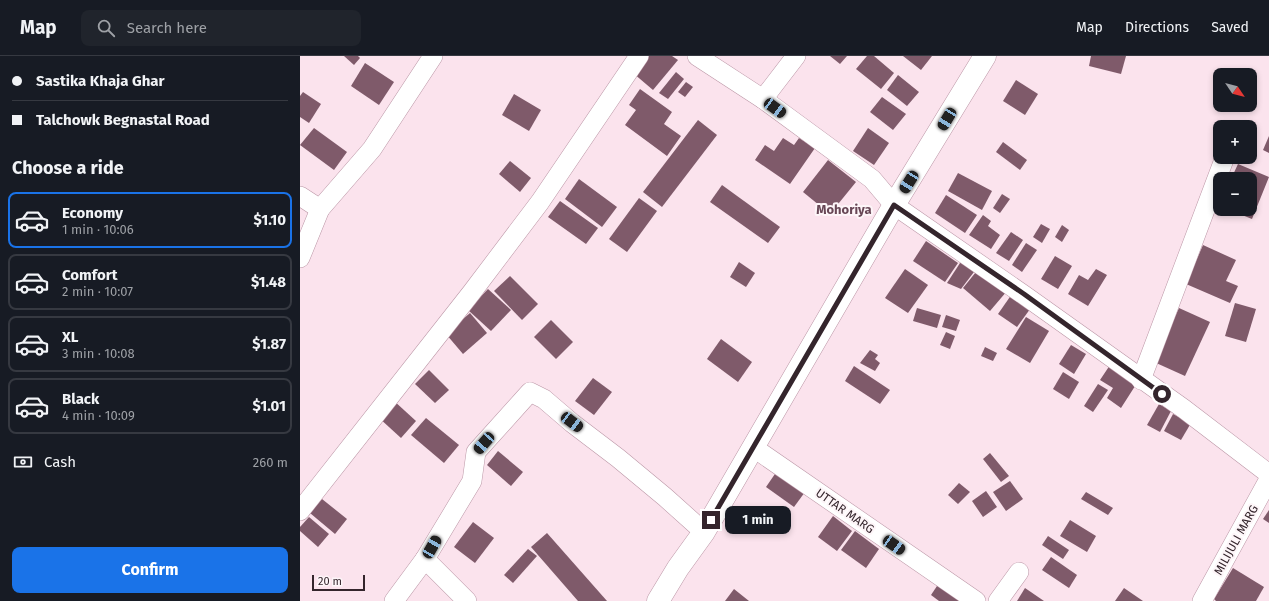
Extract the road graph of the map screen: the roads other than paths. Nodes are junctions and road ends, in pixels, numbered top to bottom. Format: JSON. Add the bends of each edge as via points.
{"nodes":[{"id":1,"x":433,"y":56,"type":"edge"},
{"id":2,"x":639,"y":56,"type":"edge"},
{"id":3,"x":697,"y":56,"type":"edge"},
{"id":4,"x":796,"y":56,"type":"edge"},
{"id":5,"x":985,"y":56,"type":"edge"},
{"id":6,"x":763,"y":99,"type":"junction"},
{"id":7,"x":1222,"y":164,"type":"edge"},
{"id":8,"x":300,"y":196,"type":"edge"},
{"id":9,"x":894,"y":205,"type":"junction"},
{"id":10,"x":320,"y":209,"type":"junction"},
{"id":11,"x":300,"y":258,"type":"edge"},
{"id":12,"x":1141,"y":380,"type":"junction"},
{"id":13,"x":754,"y":448,"type":"junction"},
{"id":14,"x":1269,"y":474,"type":"edge"},
{"id":15,"x":1269,"y":479,"type":"edge"},
{"id":16,"x":300,"y":511,"type":"edge"},
{"id":17,"x":704,"y":532,"type":"junction"},
{"id":18,"x":425,"y":559,"type":"junction"},
{"id":19,"x":1019,"y":572,"type":"dead end"},
{"id":20,"x":394,"y":601,"type":"edge"},
{"id":21,"x":467,"y":601,"type":"edge"},
{"id":22,"x":658,"y":601,"type":"edge"},
{"id":23,"x":976,"y":601,"type":"edge"},
{"id":24,"x":998,"y":601,"type":"edge"},
{"id":25,"x":1202,"y":601,"type":"edge"}],
"edges":[{"from":1,"to":10,"type":"street","via":[[372,149]]},
{"from":2,"to":16,"type":"street","via":[[540,202]]},
{"from":3,"to":6,"type":"street"},
{"from":4,"to":6,"type":"street"},
{"from":5,"to":9,"type":"main road"},
{"from":6,"to":9,"type":"street","via":[[872,179]]},
{"from":7,"to":12,"type":"street"},
{"from":8,"to":10,"type":"street"},
{"from":9,"to":12,"type":"street","via":[[1024,294]]},
{"from":9,"to":13,"type":"main road"},
{"from":10,"to":11,"type":"street"},
{"from":12,"to":14,"type":"street","via":[[1184,409]]},
{"from":13,"to":17,"type":"main road"},
{"from":13,"to":23,"type":"street","name":"UTTAR MARG"},
{"from":15,"to":25,"type":"street","name":"MILIJULI MARG"},
{"from":17,"to":18,"type":"street","via":[[544,398],[530,392],[476,452],[472,481]]},
{"from":17,"to":22,"type":"main road"},
{"from":18,"to":20,"type":"street"},
{"from":18,"to":21,"type":"street"},
{"from":19,"to":24,"type":"street"}]}
